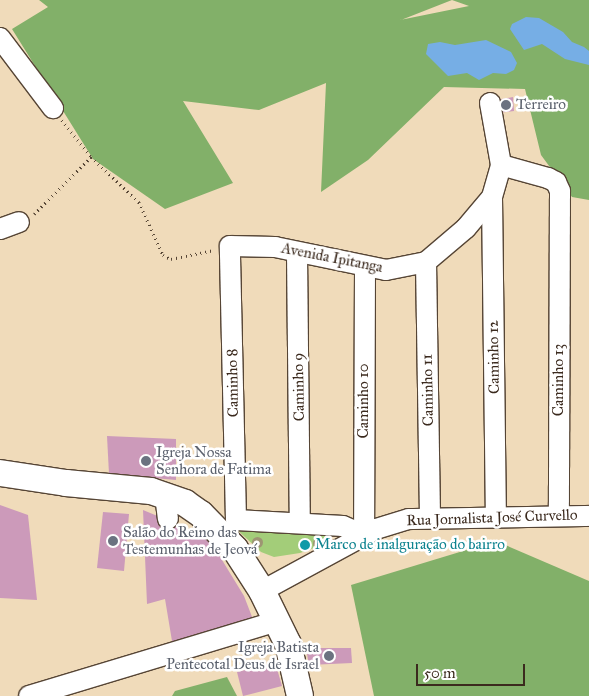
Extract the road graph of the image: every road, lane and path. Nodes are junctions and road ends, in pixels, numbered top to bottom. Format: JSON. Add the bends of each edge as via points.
{"nodes":[{"id":1,"x":0,"y":38,"type":"edge"},
{"id":2,"x":490,"y":103,"type":"dead end"},
{"id":3,"x":53,"y":108,"type":"joint"},
{"id":4,"x":91,"y":157,"type":"junction"},
{"id":5,"x":501,"y":165,"type":"junction"},
{"id":6,"x":492,"y":197,"type":"junction"},
{"id":7,"x":19,"y":222,"type":"joint"},
{"id":8,"x":0,"y":229,"type":"edge"},
{"id":9,"x":230,"y":246,"type":"junction"},
{"id":10,"x":297,"y":253,"type":"junction"},
{"id":11,"x":426,"y":262,"type":"junction"},
{"id":12,"x":365,"y":268,"type":"junction"},
{"id":13,"x":0,"y":473,"type":"edge"},
{"id":14,"x":560,"y":515,"type":"junction"},
{"id":15,"x":589,"y":516,"type":"edge"},
{"id":16,"x":496,"y":517,"type":"junction"},
{"id":17,"x":430,"y":518,"type":"junction"},
{"id":18,"x":300,"y":522,"type":"junction"},
{"id":19,"x":364,"y":535,"type":"junction"},
{"id":20,"x":262,"y":591,"type":"junction"},
{"id":21,"x":278,"y":622,"type":"junction"},
{"id":22,"x":29,"y":696,"type":"edge"},
{"id":23,"x":300,"y":696,"type":"edge"}],
"edges":[{"from":1,"to":3,"type":"street"},
{"from":2,"to":5,"type":"street"},
{"from":3,"to":4,"type":"path"},
{"from":4,"to":7,"type":"path","via":[[44,207]]},
{"from":4,"to":9,"type":"path","via":[[139,202],[163,254],[171,259]]},
{"from":5,"to":6,"type":"street","name":"Avenida Ipitanga"},
{"from":5,"to":14,"type":"street","name":"Caminho 13","via":[[556,182],[560,191]]},
{"from":6,"to":11,"type":"street","name":"Avenida Ipitanga","via":[[466,228]]},
{"from":6,"to":16,"type":"street","name":"Caminho 12"},
{"from":7,"to":8,"type":"street"},
{"from":9,"to":10,"type":"street","name":"Avenida Ipitanga","via":[[275,247]]},
{"from":9,"to":18,"type":"street","name":"Caminho 8","via":[[236,520]]},
{"from":10,"to":12,"type":"street","name":"Avenida Ipitanga"},
{"from":10,"to":18,"type":"street","name":"Caminho 9"},
{"from":11,"to":12,"type":"street","name":"Avenida Ipitanga","via":[[386,270]]},
{"from":11,"to":17,"type":"street","name":"Caminho 11"},
{"from":12,"to":19,"type":"street","name":"Caminho 10"},
{"from":13,"to":20,"type":"main road","via":[[66,484],[139,488],[166,507],[185,503],[218,529]]},
{"from":14,"to":15,"type":"street","name":"Rua Jornalista José Curvello"},
{"from":14,"to":16,"type":"street","name":"Rua Jornalista José Curvello"},
{"from":16,"to":17,"type":"street","name":"Rua Jornalista José Curvello"},
{"from":17,"to":19,"type":"street","name":"Rua Jornalista José Curvello","via":[[392,523]]},
{"from":18,"to":19,"type":"street","via":[[343,526]]},
{"from":19,"to":20,"type":"street","name":"Rua Jornalista José Curvello"},
{"from":20,"to":21,"type":"main road"},
{"from":21,"to":22,"type":"street"},
{"from":21,"to":23,"type":"main road","via":[[288,644]]}]}
